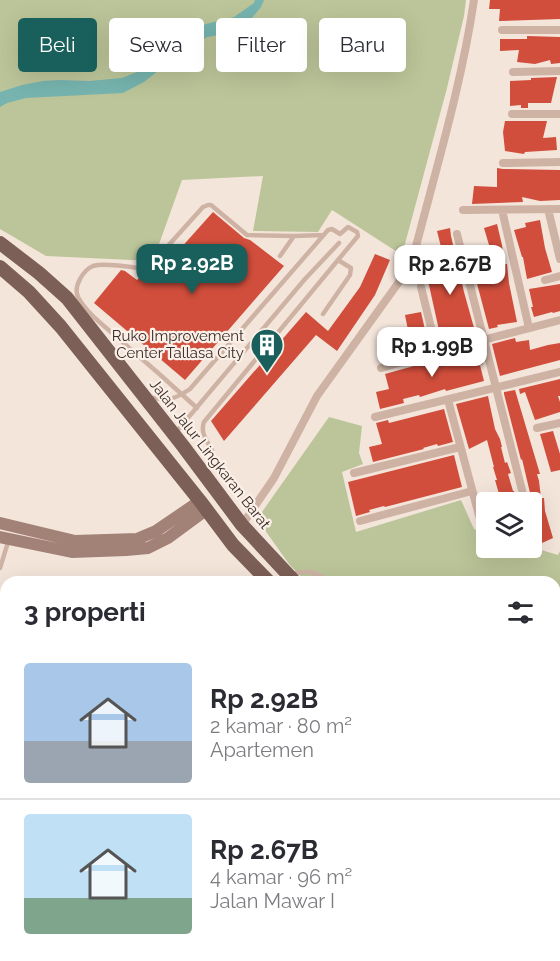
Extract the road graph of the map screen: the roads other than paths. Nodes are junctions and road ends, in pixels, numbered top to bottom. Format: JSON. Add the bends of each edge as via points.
{"nodes":[{"id":1,"x":474,"y":0,"type":"edge"},
{"id":2,"x":502,"y":30,"type":"dead end"},
{"id":3,"x":560,"y":30,"type":"edge"},
{"id":4,"x":560,"y":71,"type":"edge"},
{"id":5,"x":513,"y":72,"type":"dead end"},
{"id":6,"x":512,"y":114,"type":"dead end"},
{"id":7,"x":560,"y":114,"type":"edge"},
{"id":8,"x":560,"y":162,"type":"edge"},
{"id":9,"x":503,"y":163,"type":"dead end"},
{"id":10,"x":548,"y":209,"type":"junction"},
{"id":11,"x":560,"y":209,"type":"edge"},
{"id":12,"x":463,"y":210,"type":"dead end"},
{"id":13,"x":502,"y":210,"type":"junction"},
{"id":14,"x":340,"y":234,"type":"junction"},
{"id":15,"x":457,"y":234,"type":"dead end"},
{"id":16,"x":324,"y":235,"type":"junction"},
{"id":17,"x":294,"y":236,"type":"junction"},
{"id":18,"x":339,"y":243,"type":"junction"},
{"id":19,"x":3,"y":246,"type":"edge"},
{"id":20,"x":347,"y":250,"type":"junction"},
{"id":21,"x":280,"y":256,"type":"dead end"},
{"id":22,"x":560,"y":259,"type":"edge"},
{"id":23,"x":338,"y":260,"type":"junction"},
{"id":24,"x":0,"y":267,"type":"edge"},
{"id":25,"x":560,"y":276,"type":"edge"},
{"id":26,"x":305,"y":279,"type":"junction"},
{"id":27,"x":545,"y":280,"type":"dead end"},
{"id":28,"x":421,"y":287,"type":"dead end"},
{"id":29,"x":315,"y":288,"type":"junction"},
{"id":30,"x":277,"y":313,"type":"junction"},
{"id":31,"x":323,"y":314,"type":"dead end"},
{"id":32,"x":560,"y":320,"type":"edge"},
{"id":33,"x":287,"y":321,"type":"junction"},
{"id":34,"x":528,"y":328,"type":"junction"},
{"id":35,"x":484,"y":340,"type":"junction"},
{"id":36,"x":251,"y":343,"type":"junction"},
{"id":37,"x":262,"y":352,"type":"junction"},
{"id":38,"x":437,"y":352,"type":"junction"},
{"id":39,"x":381,"y":368,"type":"dead end"},
{"id":40,"x":560,"y":372,"type":"edge"},
{"id":41,"x":225,"y":375,"type":"junction"},
{"id":42,"x":235,"y":385,"type":"junction"},
{"id":43,"x":496,"y":388,"type":"junction"},
{"id":44,"x":182,"y":394,"type":"junction"},
{"id":45,"x":143,"y":396,"type":"junction"},
{"id":46,"x":448,"y":400,"type":"junction"},
{"id":47,"x":197,"y":408,"type":"junction"},
{"id":48,"x":156,"y":412,"type":"junction"},
{"id":49,"x":375,"y":417,"type":"dead end"},
{"id":50,"x":560,"y":423,"type":"edge"},
{"id":51,"x":139,"y":426,"type":"junction"},
{"id":52,"x":537,"y":428,"type":"dead end"},
{"id":53,"x":174,"y":435,"type":"junction"},
{"id":54,"x":460,"y":447,"type":"junction"},
{"id":55,"x":212,"y":450,"type":"dead end"},
{"id":56,"x":354,"y":473,"type":"dead end"},
{"id":57,"x":472,"y":491,"type":"junction"},
{"id":58,"x":522,"y":492,"type":"edge"},
{"id":59,"x":476,"y":505,"type":"edge"},
{"id":60,"x":203,"y":506,"type":"junction"},
{"id":61,"x":360,"y":521,"type":"dead end"},
{"id":62,"x":0,"y":523,"type":"edge"},
{"id":63,"x":242,"y":525,"type":"junction"},
{"id":64,"x":4,"y":538,"type":"edge"},
{"id":65,"x":0,"y":568,"type":"edge"},
{"id":66,"x":263,"y":576,"type":"edge"},
{"id":67,"x":289,"y":576,"type":"edge"},
{"id":68,"x":295,"y":576,"type":"edge"},
{"id":69,"x":321,"y":576,"type":"edge"}],
"edges":[{"from":1,"to":63,"type":"street","via":[[456,93],[409,268],[317,396],[274,478]]},
{"from":2,"to":3,"type":"street"},
{"from":4,"to":5,"type":"street"},
{"from":6,"to":7,"type":"street"},
{"from":8,"to":9,"type":"street"},
{"from":10,"to":11,"type":"street"},
{"from":10,"to":13,"type":"street"},
{"from":10,"to":22,"type":"street"},
{"from":12,"to":13,"type":"street"},
{"from":13,"to":34,"type":"street"},
{"from":14,"to":16,"type":"lane","via":[[332,229]]},
{"from":14,"to":18,"type":"lane"},
{"from":14,"to":20,"type":"lane","via":[[348,227],[357,232],[357,240]]},
{"from":15,"to":35,"type":"street"},
{"from":16,"to":17,"type":"lane"},
{"from":16,"to":44,"type":"lane"},
{"from":17,"to":21,"type":"lane"},
{"from":17,"to":44,"type":"lane","via":[[248,235],[206,205],[152,264],[139,268],[91,267],[76,285],[78,297],[88,310]]},
{"from":18,"to":20,"type":"lane"},
{"from":18,"to":26,"type":"lane"},
{"from":19,"to":45,"type":"main road","name":"Jalan Jalur Lingkaran Barat","via":[[67,298]]},
{"from":20,"to":23,"type":"lane"},
{"from":23,"to":29,"type":"lane"},
{"from":23,"to":31,"type":"lane","via":[[351,268],[350,276]]},
{"from":24,"to":51,"type":"main road","via":[[61,327]]},
{"from":25,"to":27,"type":"street"},
{"from":26,"to":29,"type":"lane"},
{"from":26,"to":30,"type":"lane"},
{"from":28,"to":38,"type":"street"},
{"from":29,"to":33,"type":"lane"},
{"from":30,"to":33,"type":"lane"},
{"from":30,"to":36,"type":"lane"},
{"from":32,"to":34,"type":"street"},
{"from":33,"to":37,"type":"lane"},
{"from":34,"to":35,"type":"street"},
{"from":35,"to":38,"type":"street"},
{"from":35,"to":43,"type":"street"},
{"from":36,"to":37,"type":"lane"},
{"from":36,"to":41,"type":"lane"},
{"from":37,"to":42,"type":"lane"},
{"from":38,"to":39,"type":"street"},
{"from":40,"to":43,"type":"street"},
{"from":41,"to":42,"type":"lane"},
{"from":41,"to":47,"type":"lane"},
{"from":42,"to":55,"type":"lane","via":[[204,422],[203,434]]},
{"from":43,"to":46,"type":"street"},
{"from":43,"to":58,"type":"street"},
{"from":44,"to":45,"type":"lane","via":[[165,400]]},
{"from":44,"to":47,"type":"lane"},
{"from":45,"to":48,"type":"main road","name":"Jalan Jalur Lingkaran Barat"},
{"from":46,"to":49,"type":"street"},
{"from":46,"to":54,"type":"street"},
{"from":47,"to":53,"type":"lane"},
{"from":48,"to":51,"type":"main road"},
{"from":48,"to":53,"type":"main road","name":"Jalan Jalur Lingkaran Barat"},
{"from":50,"to":52,"type":"street"},
{"from":51,"to":60,"type":"main road"},
{"from":53,"to":63,"type":"main road","name":"Jalan Jalur Lingkaran Barat"},
{"from":54,"to":56,"type":"street"},
{"from":54,"to":57,"type":"street"},
{"from":57,"to":59,"type":"street"},
{"from":57,"to":61,"type":"street"},
{"from":60,"to":62,"type":"main road","via":[[137,539],[75,541]]},
{"from":60,"to":64,"type":"main road","via":[[168,538],[148,548],[72,552]]},
{"from":60,"to":66,"type":"main road"},
{"from":63,"to":67,"type":"main road","name":"Jalan Jalur Lingkaran Barat"},
{"from":64,"to":65,"type":"lane"},
{"from":68,"to":69,"type":"lane","via":[[304,571]]}]}
